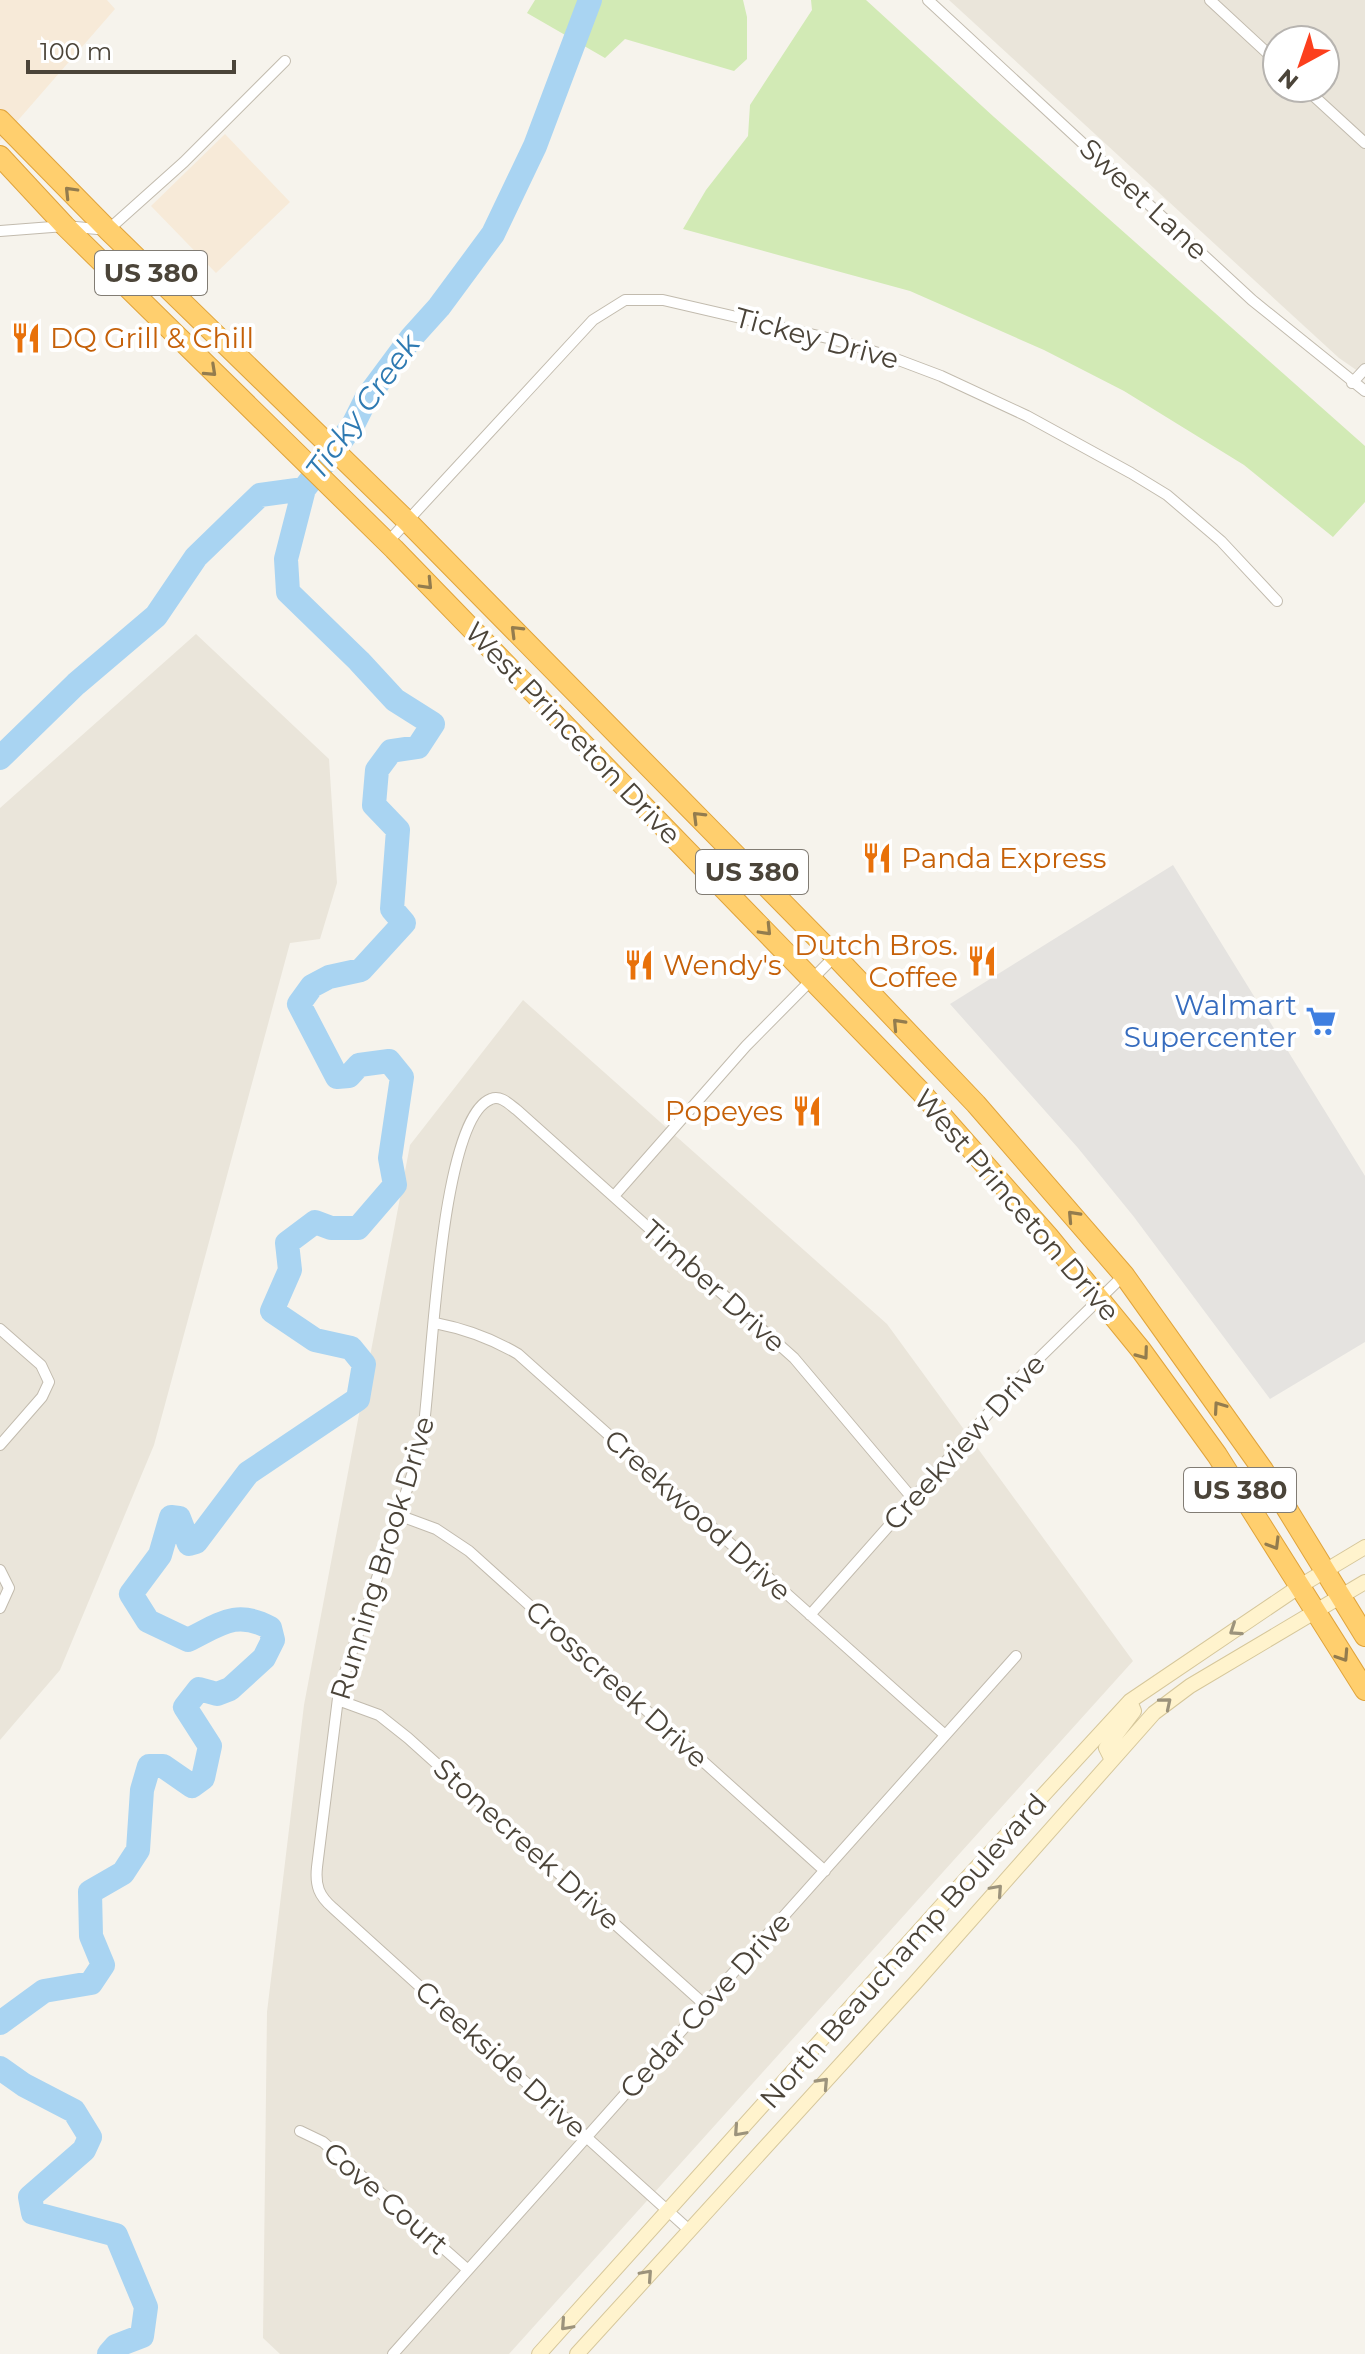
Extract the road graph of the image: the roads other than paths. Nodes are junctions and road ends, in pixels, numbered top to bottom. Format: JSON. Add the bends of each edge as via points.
{"nodes":[{"id":1,"x":928,"y":0,"type":"edge"},
{"id":2,"x":1210,"y":0,"type":"edge"},
{"id":3,"x":1261,"y":47,"type":"edge"},
{"id":4,"x":285,"y":61,"type":"dead end"},
{"id":5,"x":1322,"y":104,"type":"edge"},
{"id":6,"x":0,"y":120,"type":"edge"},
{"id":7,"x":1365,"y":143,"type":"edge"},
{"id":8,"x":0,"y":156,"type":"edge"},
{"id":9,"x":65,"y":226,"type":"junction"},
{"id":10,"x":108,"y":230,"type":"junction"},
{"id":11,"x":0,"y":231,"type":"edge"},
{"id":12,"x":1365,"y":369,"type":"edge"},
{"id":13,"x":1352,"y":383,"type":"junction"},
{"id":14,"x":1365,"y":391,"type":"edge"},
{"id":15,"x":406,"y":520,"type":"junction"},
{"id":16,"x":387,"y":543,"type":"junction"},
{"id":17,"x":1277,"y":601,"type":"dead end"},
{"id":18,"x":835,"y":956,"type":"junction"},
{"id":19,"x":812,"y":977,"type":"junction"},
{"id":20,"x":494,"y":1098,"type":"joint"},
{"id":21,"x":614,"y":1196,"type":"junction"},
{"id":22,"x":1124,"y":1275,"type":"junction"},
{"id":23,"x":1099,"y":1297,"type":"junction"},
{"id":24,"x":435,"y":1323,"type":"junction"},
{"id":25,"x":0,"y":1329,"type":"edge"},
{"id":26,"x":0,"y":1445,"type":"edge"},
{"id":27,"x":913,"y":1499,"type":"junction"},
{"id":28,"x":398,"y":1515,"type":"junction"},
{"id":29,"x":1365,"y":1547,"type":"edge"},
{"id":30,"x":0,"y":1570,"type":"edge"},
{"id":31,"x":1325,"y":1571,"type":"junction"},
{"id":32,"x":1365,"y":1582,"type":"edge"},
{"id":33,"x":1300,"y":1586,"type":"junction"},
{"id":34,"x":1341,"y":1597,"type":"junction"},
{"id":35,"x":0,"y":1608,"type":"edge"},
{"id":36,"x":1316,"y":1612,"type":"junction"},
{"id":37,"x":810,"y":1615,"type":"junction"},
{"id":38,"x":1365,"y":1636,"type":"edge"},
{"id":39,"x":1016,"y":1656,"type":"dead end"},
{"id":40,"x":1365,"y":1690,"type":"edge"},
{"id":41,"x":338,"y":1700,"type":"junction"},
{"id":42,"x":1130,"y":1701,"type":"junction"},
{"id":43,"x":945,"y":1735,"type":"junction"},
{"id":44,"x":1112,"y":1760,"type":"junction"},
{"id":45,"x":825,"y":1871,"type":"junction"},
{"id":46,"x":317,"y":1887,"type":"joint"},
{"id":47,"x":705,"y":2005,"type":"junction"},
{"id":48,"x":300,"y":2131,"type":"dead end"},
{"id":49,"x":587,"y":2137,"type":"junction"},
{"id":50,"x":668,"y":2210,"type":"junction"},
{"id":51,"x":688,"y":2229,"type":"junction"},
{"id":52,"x":468,"y":2270,"type":"junction"},
{"id":53,"x":393,"y":2354,"type":"edge"},
{"id":54,"x":539,"y":2354,"type":"edge"},
{"id":55,"x":577,"y":2354,"type":"edge"}],
"edges":[{"from":1,"to":13,"type":"street","name":"Sweet Lane","via":[[1252,300]]},
{"from":2,"to":3,"type":"street"},
{"from":4,"to":10,"type":"street"},
{"from":5,"to":7,"type":"street"},
{"from":10,"to":6,"type":"highway","name":"West Princeton Drive","number":"US 380","one_way":true},
{"from":8,"to":9,"type":"highway","name":"West Princeton Drive","number":"US 380"},
{"from":9,"to":10,"type":"street"},
{"from":9,"to":11,"type":"street"},
{"from":9,"to":16,"type":"highway","name":"West Princeton Drive","number":"US 380","one_way":true},
{"from":10,"to":15,"type":"highway","name":"West Princeton Drive","number":"US 380"},
{"from":12,"to":13,"type":"street"},
{"from":13,"to":14,"type":"street","name":"Sweet Lane"},
{"from":15,"to":16,"type":"street","name":"Tickey Drive"},
{"from":15,"to":17,"type":"street","name":"Tickey Drive","via":[[593,320],[625,300],[663,300],[861,347],[981,394],[1167,495],[1221,541]]},
{"from":18,"to":15,"type":"highway","name":"West Princeton Drive","number":"US 380","one_way":true},
{"from":16,"to":19,"type":"highway","name":"West Princeton Drive","number":"US 380","one_way":true},
{"from":18,"to":19,"type":"street"},
{"from":22,"to":18,"type":"highway","name":"West Princeton Drive","number":"US 380","one_way":true,"via":[[976,1104]]},
{"from":19,"to":21,"type":"street"},
{"from":19,"to":23,"type":"highway","name":"West Princeton Drive","number":"US 380","via":[[920,1091]]},
{"from":20,"to":21,"type":"street","name":"Timber Drive","via":[[504,1099]]},
{"from":20,"to":24,"type":"street","name":"Running Brook Drive","via":[[475,1115],[453,1169]]},
{"from":21,"to":27,"type":"street","name":"Timber Drive","via":[[794,1358]]},
{"from":22,"to":23,"type":"street","name":"Creekview Drive"},
{"from":31,"to":22,"type":"highway","name":"West Princeton Drive","number":"US 380","one_way":true,"via":[[1232,1425]]},
{"from":23,"to":27,"type":"street","name":"Creekview Drive"},
{"from":23,"to":33,"type":"highway","name":"West Princeton Drive","number":"US 380","one_way":true,"via":[[1217,1455]]},
{"from":24,"to":28,"type":"street","name":"Running Brook Drive","via":[[428,1414]]},
{"from":24,"to":37,"type":"street","name":"Creekwood Drive","via":[[491,1338],[518,1354]]},
{"from":25,"to":26,"type":"street","via":[[41,1365],[49,1382]]},
{"from":27,"to":37,"type":"street","name":"Creekview Drive"},
{"from":28,"to":41,"type":"street","name":"Running Brook Drive"},
{"from":28,"to":45,"type":"street","name":"Crosscreek Drive","via":[[436,1529],[469,1551]]},
{"from":29,"to":31,"type":"street","name":"North Beauchamp Boulevard"},
{"from":30,"to":35,"type":"street","via":[[9,1588]]},
{"from":31,"to":33,"type":"street","name":"North Beauchamp Boulevard"},
{"from":31,"to":34,"type":"highway","name":"West Princeton Drive","number":"US 380"},
{"from":32,"to":34,"type":"street","name":"North Beauchamp Boulevard"},
{"from":33,"to":36,"type":"highway","name":"West Princeton Drive","number":"US 380"},
{"from":33,"to":42,"type":"street","name":"North Beauchamp Boulevard","one_way":true},
{"from":34,"to":36,"type":"street","name":"North Beauchamp Boulevard"},
{"from":34,"to":38,"type":"highway","name":"West Princeton Drive","number":"US 380"},
{"from":36,"to":40,"type":"highway","name":"West Princeton Drive","number":"US 380","one_way":true},
{"from":44,"to":36,"type":"street","name":"North Beauchamp Boulevard","one_way":true,"via":[[1170,1699]]},
{"from":37,"to":43,"type":"street","name":"Creekwood Drive"},
{"from":39,"to":43,"type":"street","name":"Cedar Cove Drive"},
{"from":41,"to":46,"type":"street","name":"Running Brook Drive"},
{"from":41,"to":47,"type":"street","name":"Stonecreek Drive","via":[[379,1715],[408,1738]]},
{"from":42,"to":44,"type":"street","via":[[1134,1711],[1106,1748]]},
{"from":42,"to":50,"type":"street","name":"North Beauchamp Boulevard","one_way":true},
{"from":43,"to":45,"type":"street","name":"Cedar Cove Drive"},
{"from":51,"to":44,"type":"street","name":"North Beauchamp Boulevard","one_way":true},
{"from":45,"to":47,"type":"street","name":"Cedar Cove Drive"},
{"from":46,"to":49,"type":"street","name":"Creekside Drive","via":[[323,1899]]},
{"from":47,"to":49,"type":"street","name":"Cedar Cove Drive"},
{"from":48,"to":52,"type":"street","name":"Cove Court","via":[[323,2142]]},
{"from":49,"to":50,"type":"street","name":"Creekside Drive"},
{"from":49,"to":52,"type":"street","name":"Cedar Cove Drive"},
{"from":50,"to":51,"type":"street","name":"Creekside Drive"},
{"from":50,"to":54,"type":"street","name":"North Beauchamp Boulevard","one_way":true},
{"from":55,"to":51,"type":"street","name":"North Beauchamp Boulevard","one_way":true},
{"from":52,"to":53,"type":"street","name":"Cedar Cove Drive"}]}
